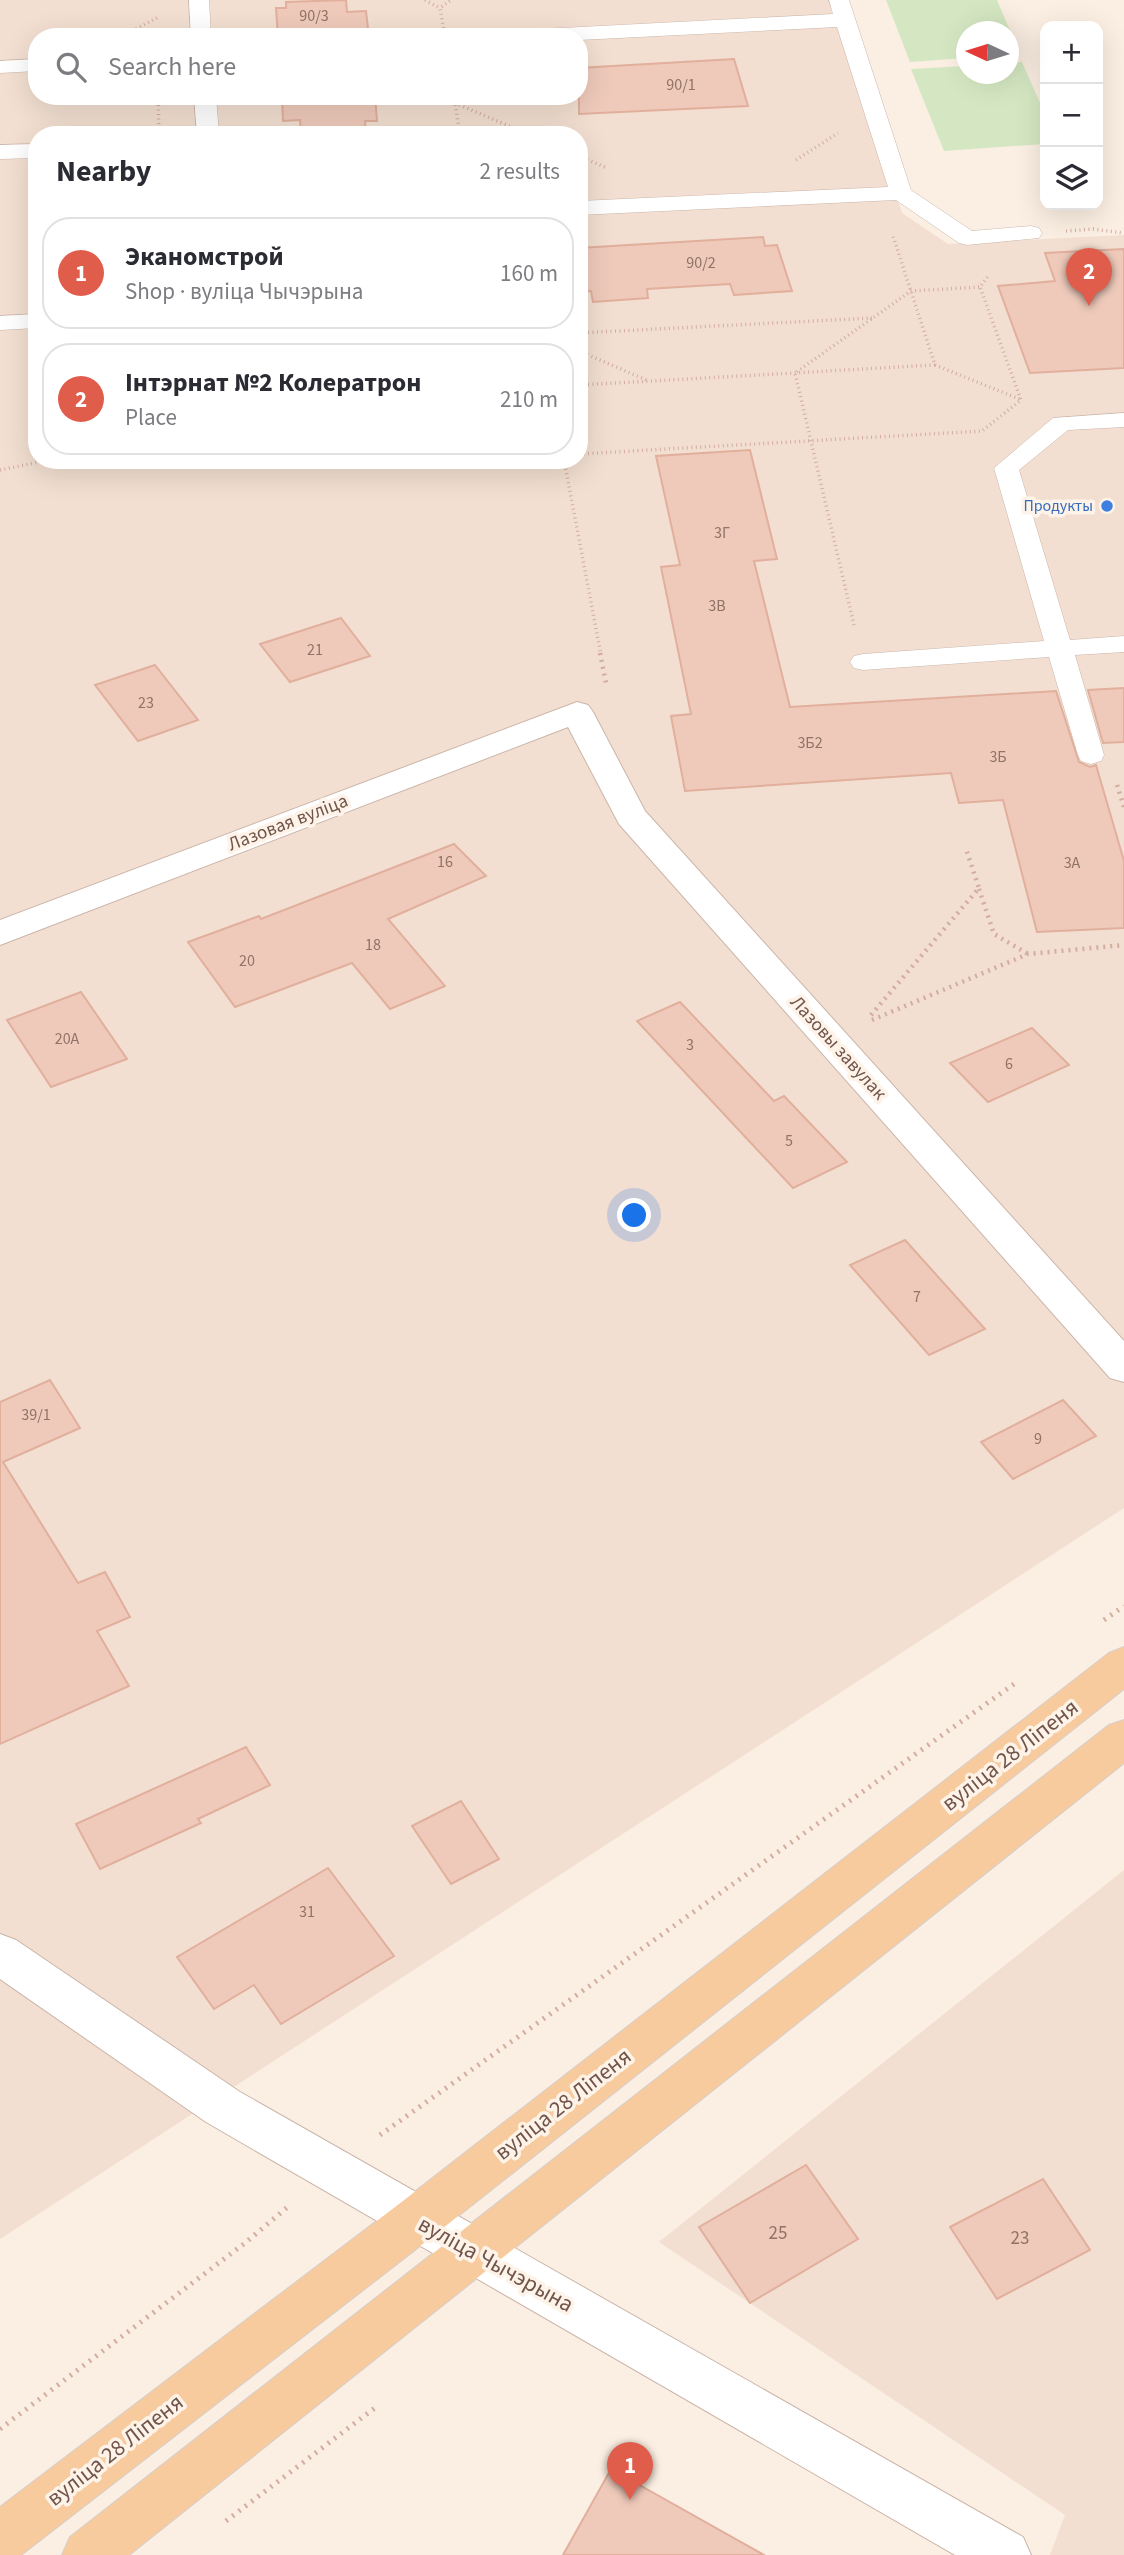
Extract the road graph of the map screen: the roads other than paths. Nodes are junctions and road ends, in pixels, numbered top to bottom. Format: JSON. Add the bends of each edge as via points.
{"nodes":[{"id":1,"x":199,"y":0,"type":"edge"},
{"id":2,"x":842,"y":10,"type":"edge"},
{"id":3,"x":201,"y":28,"type":"edge"},
{"id":4,"x":588,"y":30,"type":"edge"},
{"id":5,"x":28,"y":65,"type":"edge"},
{"id":6,"x":0,"y":67,"type":"edge"},
{"id":7,"x":206,"y":105,"type":"edge"},
{"id":8,"x":207,"y":126,"type":"edge"},
{"id":9,"x":28,"y":151,"type":"edge"},
{"id":10,"x":0,"y":152,"type":"edge"},
{"id":11,"x":890,"y":193,"type":"junction"},
{"id":12,"x":588,"y":208,"type":"edge"},
{"id":13,"x":1031,"y":233,"type":"road end"},
{"id":14,"x":28,"y":321,"type":"edge"},
{"id":15,"x":0,"y":323,"type":"edge"},
{"id":16,"x":1124,"y":420,"type":"edge"},
{"id":17,"x":1124,"y":644,"type":"edge"},
{"id":18,"x":1059,"y":648,"type":"junction"},
{"id":19,"x":863,"y":662,"type":"road end"},
{"id":20,"x":577,"y":712,"type":"joint"},
{"id":21,"x":1091,"y":755,"type":"dead end"},
{"id":22,"x":0,"y":933,"type":"edge"},
{"id":23,"x":1124,"y":1367,"type":"edge"},
{"id":24,"x":1124,"y":1665,"type":"edge"},
{"id":25,"x":1124,"y":1738,"type":"edge"},
{"id":26,"x":0,"y":1954,"type":"edge"},
{"id":27,"x":416,"y":2220,"type":"junction"},
{"id":28,"x":474,"y":2252,"type":"junction"},
{"id":29,"x":0,"y":2539,"type":"edge"},
{"id":30,"x":88,"y":2555,"type":"edge"},
{"id":31,"x":1004,"y":2555,"type":"edge"}],
"edges":[{"from":1,"to":3,"type":"lane"},
{"from":2,"to":4,"type":"lane"},
{"from":2,"to":11,"type":"lane"},
{"from":5,"to":6,"type":"lane"},
{"from":7,"to":8,"type":"lane"},
{"from":9,"to":10,"type":"lane"},
{"from":11,"to":12,"type":"lane"},
{"from":11,"to":13,"type":"lane","via":[[967,238]]},
{"from":14,"to":15,"type":"lane"},
{"from":16,"to":18,"type":"lane","via":[[1062,423],[1006,468]]},
{"from":17,"to":18,"type":"lane"},
{"from":18,"to":19,"type":"lane"},
{"from":18,"to":21,"type":"lane"},
{"from":20,"to":22,"type":"street","name":"Лазовая вуліца"},
{"from":20,"to":23,"type":"street","name":"Лазовы завулак","via":[[631,816]]},
{"from":24,"to":27,"type":"main road","name":"вуліца 28 Ліпеня"},
{"from":25,"to":28,"type":"main road"},
{"from":26,"to":27,"type":"street","name":"вуліца Чычэрына","via":[[223,2107]]},
{"from":27,"to":28,"type":"street","name":"вуліца Чычэрына"},
{"from":27,"to":29,"type":"main road","name":"вуліца 28 Ліпеня"},
{"from":28,"to":30,"type":"main road"},
{"from":28,"to":31,"type":"street","name":"вуліца Чычэрына"}]}
